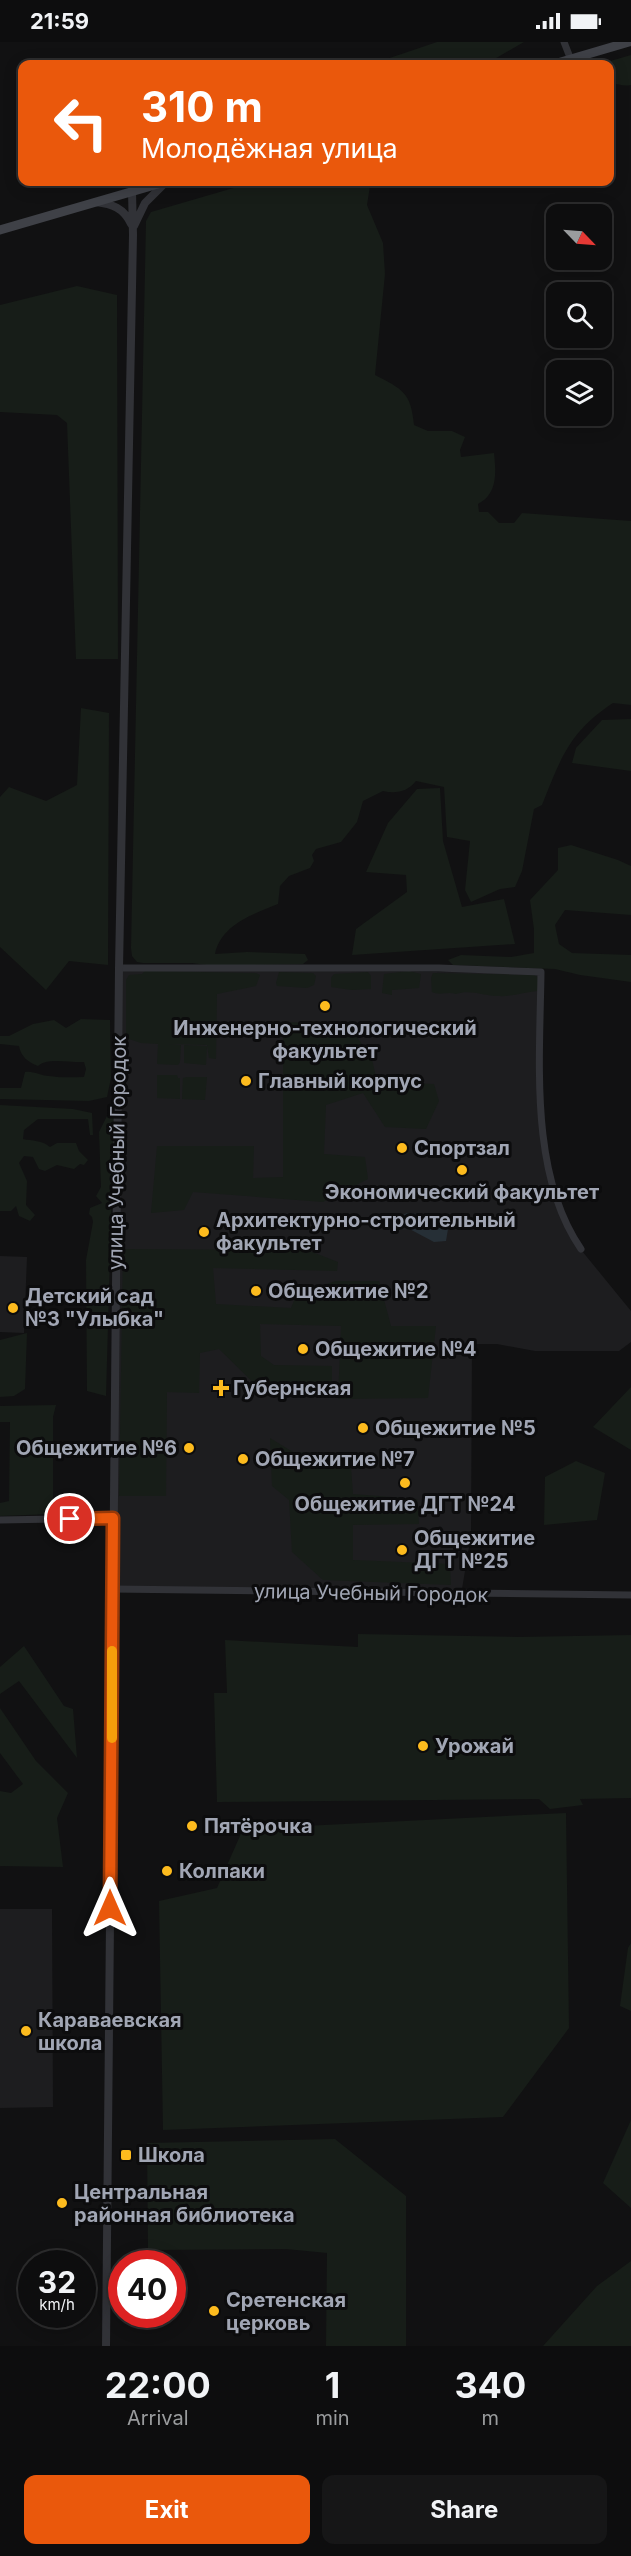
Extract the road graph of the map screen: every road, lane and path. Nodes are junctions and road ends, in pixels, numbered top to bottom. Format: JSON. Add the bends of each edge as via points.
{"nodes":[{"id":1,"x":564,"y":42,"type":"edge"},
{"id":2,"x":629,"y":42,"type":"edge"},
{"id":3,"x":570,"y":60,"type":"joint"},
{"id":4,"x":150,"y":186,"type":"edge"},
{"id":5,"x":161,"y":186,"type":"edge"},
{"id":6,"x":132,"y":191,"type":"junction"},
{"id":7,"x":93,"y":202,"type":"junction"},
{"id":8,"x":0,"y":230,"type":"edge"},
{"id":9,"x":133,"y":230,"type":"junction"},
{"id":10,"x":119,"y":968,"type":"junction"},
{"id":11,"x":581,"y":1250,"type":"dead end"},
{"id":12,"x":113,"y":1518,"type":"junction"},
{"id":13,"x":0,"y":1520,"type":"edge"},
{"id":14,"x":112,"y":1589,"type":"junction"},
{"id":15,"x":631,"y":1594,"type":"edge"},
{"id":16,"x":106,"y":2346,"type":"edge"}],
"edges":[{"from":1,"to":3,"type":"street"},
{"from":2,"to":3,"type":"main road"},
{"from":4,"to":6,"type":"main road"},
{"from":5,"to":9,"type":"street","via":[[146,203]]},
{"from":6,"to":7,"type":"main road"},
{"from":6,"to":9,"type":"street","name":"улица Учебный Городок"},
{"from":7,"to":8,"type":"main road"},
{"from":7,"to":9,"type":"street","via":[[117,207]]},
{"from":9,"to":10,"type":"street","name":"улица Учебный Городок"},
{"from":10,"to":11,"type":"street","via":[[439,968],[541,972],[540,1078],[545,1149],[555,1195]]},
{"from":10,"to":12,"type":"street","name":"улица Учебный Городок"},
{"from":12,"to":13,"type":"street"},
{"from":12,"to":14,"type":"street","name":"улица Учебный Городок"},
{"from":14,"to":15,"type":"street","name":"улица Учебный Городок"},
{"from":14,"to":16,"type":"street","name":"улица Учебный Городок"}]}
